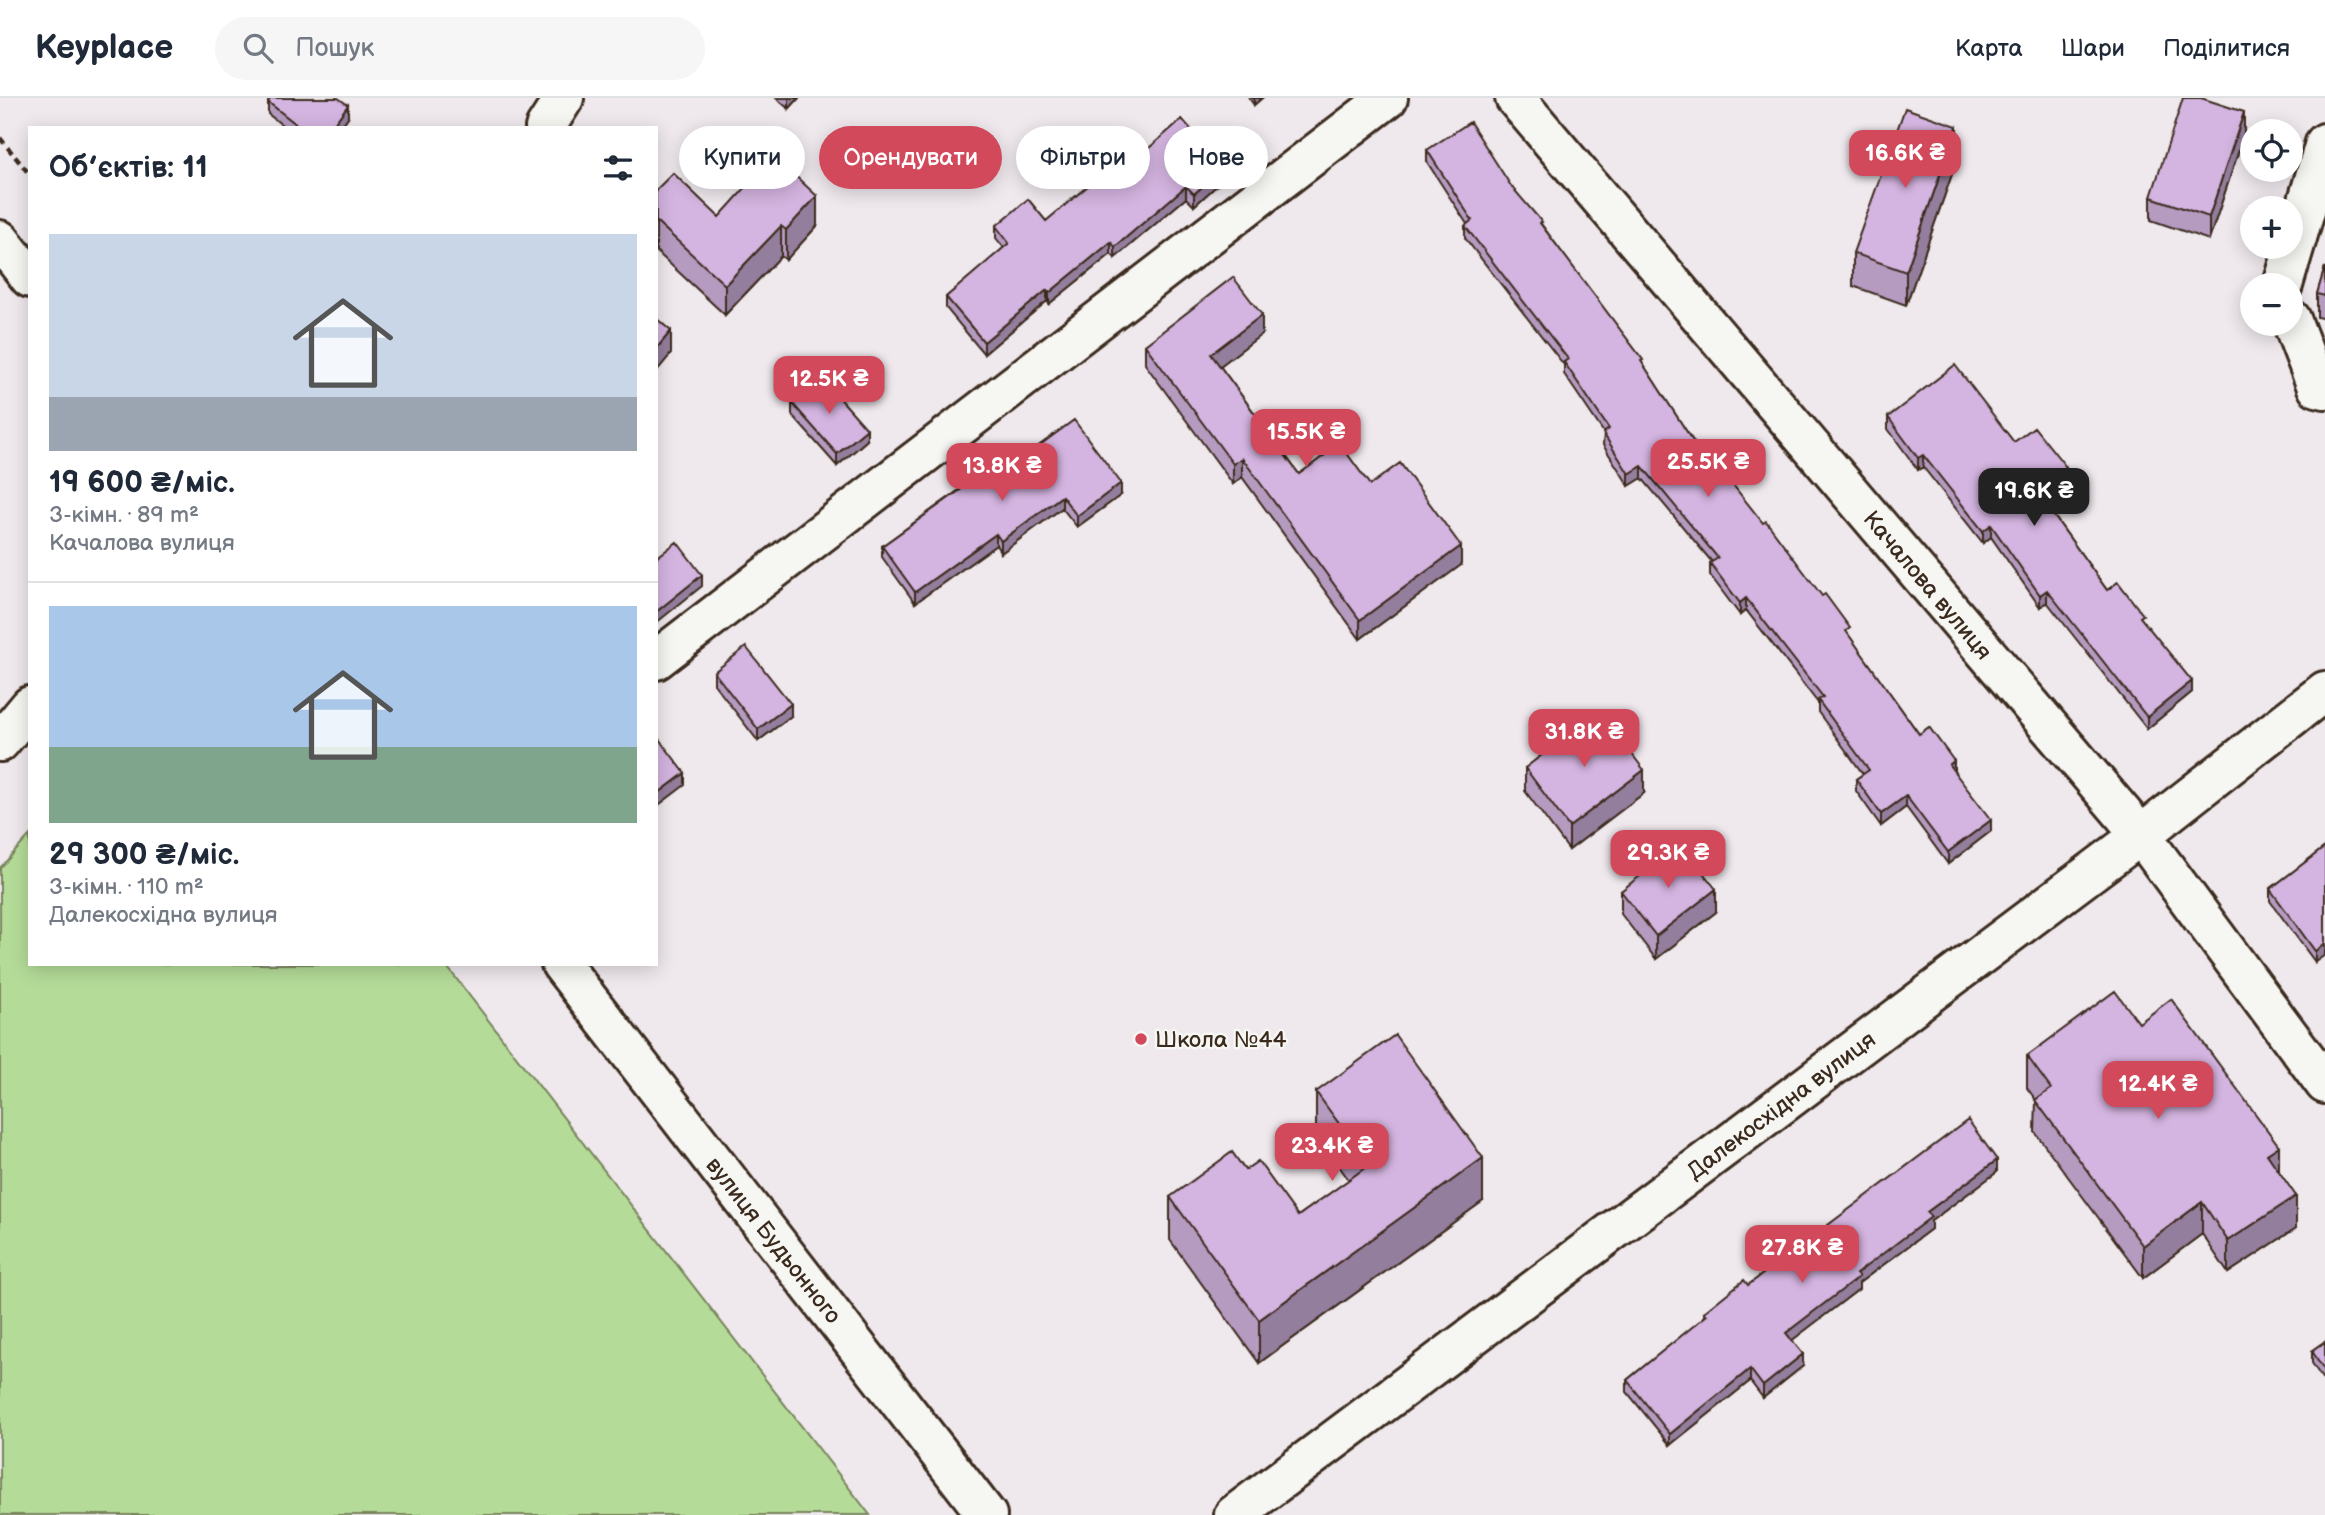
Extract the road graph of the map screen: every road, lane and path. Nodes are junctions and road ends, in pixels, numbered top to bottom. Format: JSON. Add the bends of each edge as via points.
{"nodes":[{"id":1,"x":564,"y":98,"type":"edge"},
{"id":2,"x":1388,"y":98,"type":"edge"},
{"id":3,"x":1515,"y":98,"type":"edge"},
{"id":4,"x":546,"y":126,"type":"edge"},
{"id":5,"x":0,"y":138,"type":"edge"},
{"id":6,"x":2325,"y":143,"type":"edge"},
{"id":7,"x":28,"y":173,"type":"edge"},
{"id":8,"x":0,"y":240,"type":"edge"},
{"id":9,"x":2287,"y":273,"type":"edge"},
{"id":10,"x":28,"y":275,"type":"edge"},
{"id":11,"x":2298,"y":336,"type":"edge"},
{"id":12,"x":2325,"y":389,"type":"edge"},
{"id":13,"x":658,"y":658,"type":"edge"},
{"id":14,"x":2325,"y":691,"type":"edge"},
{"id":15,"x":28,"y":708,"type":"edge"},
{"id":16,"x":0,"y":742,"type":"edge"},
{"id":17,"x":2141,"y":835,"type":"junction"},
{"id":18,"x":563,"y":966,"type":"edge"},
{"id":19,"x":2325,"y":1084,"type":"edge"},
{"id":20,"x":987,"y":1515,"type":"edge"},
{"id":21,"x":1234,"y":1515,"type":"edge"}],
"edges":[{"from":1,"to":4,"type":"street"},
{"from":2,"to":13,"type":"street"},
{"from":3,"to":17,"type":"street","name":"Качалова вулиця"},
{"from":5,"to":7,"type":"path"},
{"from":6,"to":9,"type":"street"},
{"from":8,"to":10,"type":"street"},
{"from":11,"to":12,"type":"street","via":[[2317,387]]},
{"from":14,"to":17,"type":"street","name":"Далекосхідна вулиця"},
{"from":15,"to":16,"type":"street"},
{"from":17,"to":19,"type":"street","name":"Качалова вулиця"},
{"from":17,"to":21,"type":"street","name":"Далекосхідна вулиця"},
{"from":18,"to":20,"type":"street","name":"вулиця Будьонного"}]}
